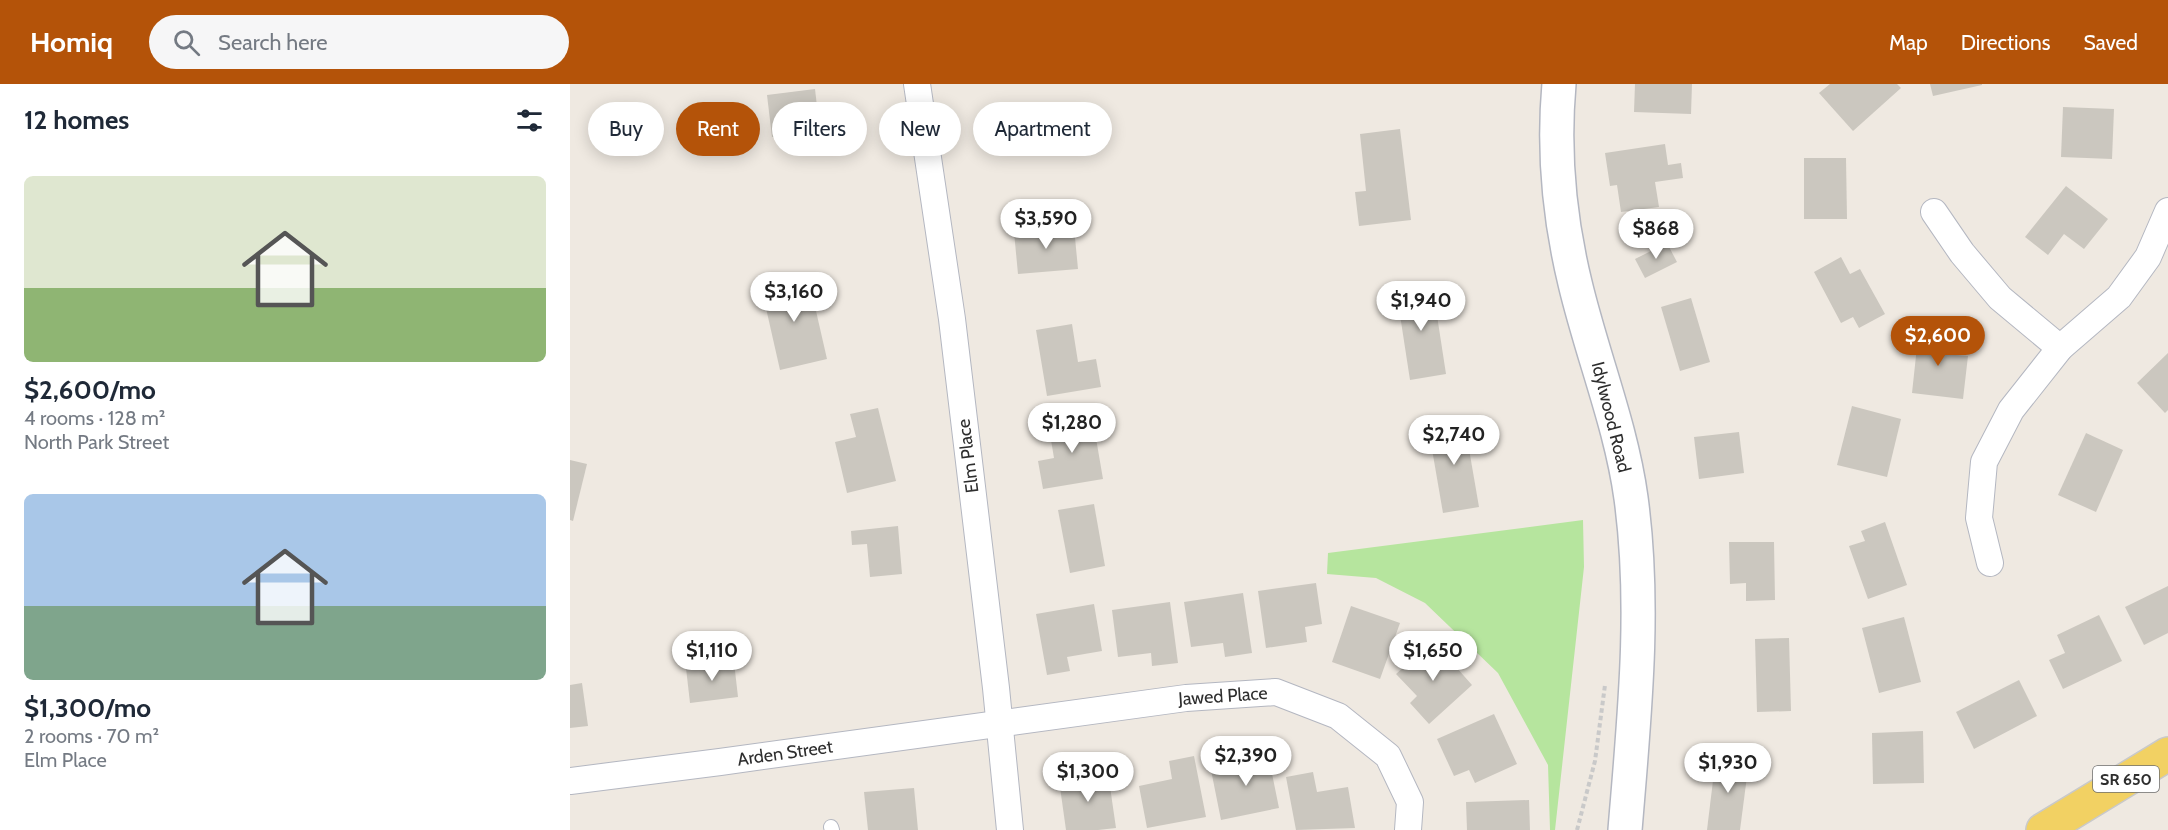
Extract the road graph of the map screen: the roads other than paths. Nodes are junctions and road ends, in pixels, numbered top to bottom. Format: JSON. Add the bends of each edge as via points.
{"nodes":[{"id":1,"x":917,"y":84,"type":"edge"},
{"id":2,"x":1559,"y":84,"type":"edge"},
{"id":3,"x":2168,"y":211,"type":"edge"},
{"id":4,"x":1934,"y":212,"type":"dead end"},
{"id":5,"x":2060,"y":348,"type":"junction"},
{"id":6,"x":1990,"y":563,"type":"dead end"},
{"id":7,"x":999,"y":725,"type":"junction"},
{"id":8,"x":1631,"y":753,"type":"junction"},
{"id":9,"x":2168,"y":754,"type":"edge"},
{"id":10,"x":570,"y":781,"type":"edge"},
{"id":11,"x":1010,"y":830,"type":"edge"},
{"id":12,"x":1408,"y":830,"type":"edge"},
{"id":13,"x":1608,"y":830,"type":"edge"},
{"id":14,"x":1624,"y":830,"type":"edge"},
{"id":15,"x":2043,"y":830,"type":"edge"}],
"edges":[{"from":1,"to":7,"type":"street","name":"Elm Place","via":[[952,319]]},
{"from":2,"to":8,"type":"main road","name":"Idylwood Road","via":[[1557,173],[1563,228],[1631,497],[1639,633]]},
{"from":3,"to":5,"type":"street","via":[[2148,257],[2119,297]]},
{"from":4,"to":5,"type":"street","via":[[2000,298]]},
{"from":5,"to":6,"type":"street","via":[[2011,410],[1984,462],[1979,518]]},
{"from":7,"to":10,"type":"street","name":"Arden Street"},
{"from":7,"to":11,"type":"street","name":"Elm Place"},
{"from":7,"to":12,"type":"street","name":"Jawed Place","via":[[1186,698],[1276,692],[1338,716],[1388,756],[1410,802]]},
{"from":8,"to":13,"type":"main road","name":"Idylwood Road"},
{"from":8,"to":14,"type":"main road","name":"Idylwood Road"},
{"from":9,"to":15,"type":"main road","number":"SR 650"}]}
